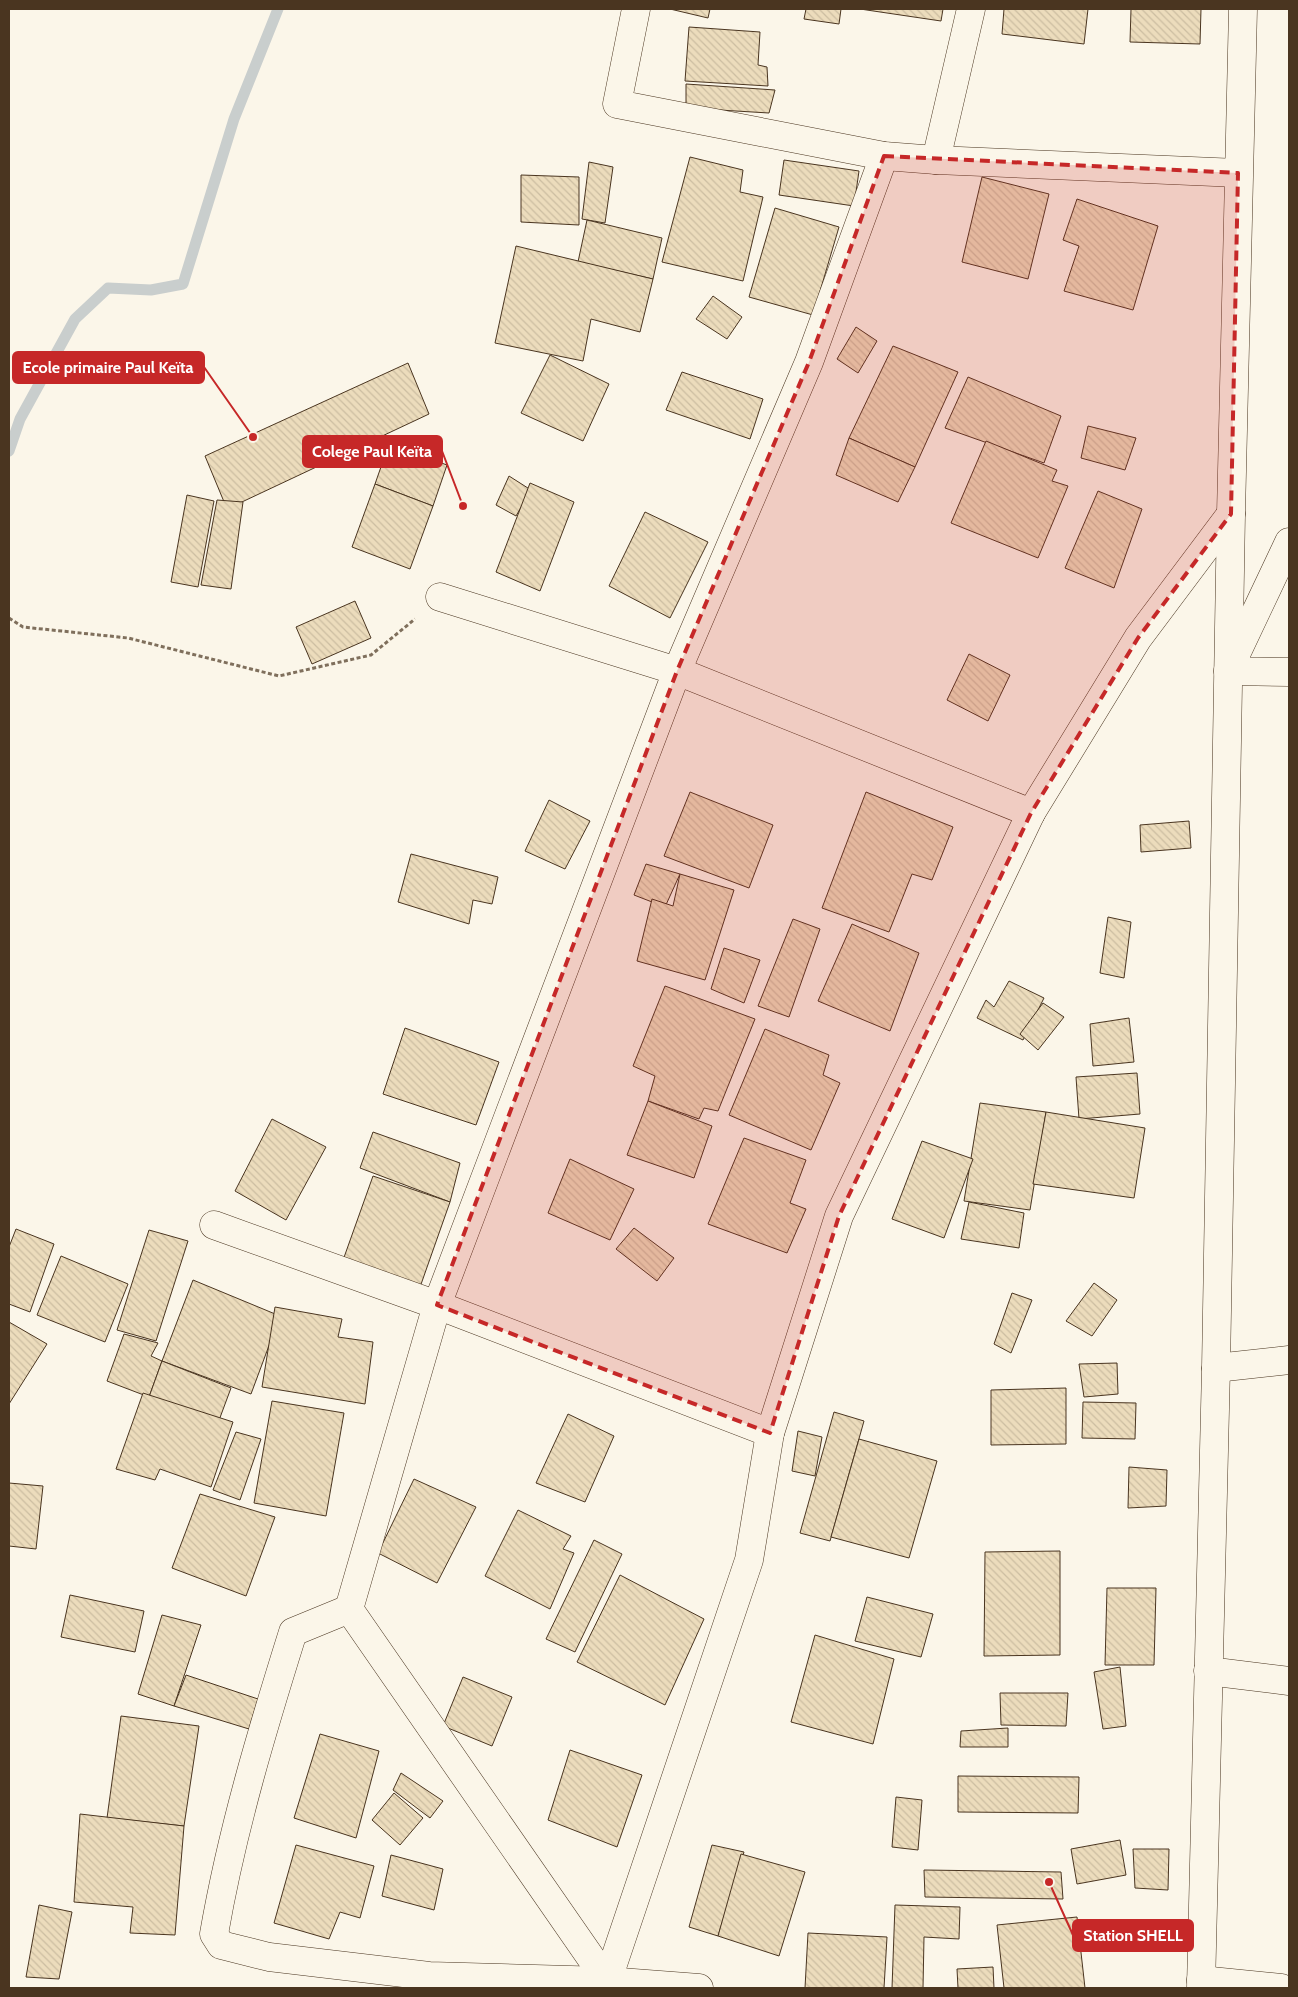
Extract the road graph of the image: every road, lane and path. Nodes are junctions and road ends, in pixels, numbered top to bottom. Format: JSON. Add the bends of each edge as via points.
{"nodes":[{"id":1,"x":636,"y":9,"type":"edge"},
{"id":2,"x":971,"y":9,"type":"edge"},
{"id":3,"x":1243,"y":9,"type":"edge"},
{"id":4,"x":884,"y":156,"type":"junction"},
{"id":5,"x":936,"y":160,"type":"junction"},
{"id":6,"x":1238,"y":172,"type":"junction"},
{"id":7,"x":1231,"y":514,"type":"junction"},
{"id":8,"x":1289,"y":542,"type":"edge"},
{"id":9,"x":440,"y":598,"type":"joint"},
{"id":10,"x":9,"y":618,"type":"edge"},
{"id":11,"x":677,"y":671,"type":"junction"},
{"id":12,"x":1228,"y":671,"type":"junction"},
{"id":13,"x":1289,"y":672,"type":"edge"},
{"id":14,"x":1031,"y":813,"type":"junction"},
{"id":15,"x":214,"y":1225,"type":"dead end"},
{"id":16,"x":437,"y":1305,"type":"junction"},
{"id":17,"x":1289,"y":1360,"type":"edge"},
{"id":18,"x":1216,"y":1368,"type":"junction"},
{"id":19,"x":770,"y":1433,"type":"junction"},
{"id":20,"x":349,"y":1609,"type":"junction"},
{"id":21,"x":1208,"y":1671,"type":"junction"},
{"id":22,"x":1289,"y":1681,"type":"edge"},
{"id":23,"x":1201,"y":1984,"type":"edge"},
{"id":24,"x":606,"y":1985,"type":"edge"},
{"id":25,"x":699,"y":1988,"type":"edge"},
{"id":26,"x":1281,"y":1988,"type":"edge"}],
"edges":[{"from":1,"to":4,"type":"street","via":[[617,104]]},
{"from":2,"to":5,"type":"street"},
{"from":3,"to":6,"type":"street"},
{"from":4,"to":5,"type":"street"},
{"from":4,"to":11,"type":"street","via":[[809,362]]},
{"from":5,"to":6,"type":"street"},
{"from":6,"to":7,"type":"street"},
{"from":7,"to":12,"type":"street"},
{"from":7,"to":14,"type":"street","via":[[1138,638]]},
{"from":8,"to":12,"type":"street"},
{"from":9,"to":10,"type":"path","via":[[371,655],[279,676],[128,638],[22,627]]},
{"from":9,"to":11,"type":"street"},
{"from":11,"to":14,"type":"street"},
{"from":11,"to":16,"type":"street"},
{"from":12,"to":13,"type":"street"},
{"from":12,"to":18,"type":"street"},
{"from":14,"to":19,"type":"street","via":[[839,1216]]},
{"from":15,"to":16,"type":"street"},
{"from":16,"to":19,"type":"street"},
{"from":16,"to":20,"type":"street"},
{"from":17,"to":18,"type":"street"},
{"from":18,"to":21,"type":"street"},
{"from":19,"to":24,"type":"street","via":[[749,1560]]},
{"from":20,"to":24,"type":"street"},
{"from":20,"to":24,"type":"street","via":[[293,1632],[254,1756],[225,1871],[214,1934],[221,1945],[269,1957],[429,1976]]},
{"from":21,"to":22,"type":"street"},
{"from":21,"to":23,"type":"street"},
{"from":23,"to":26,"type":"street"},
{"from":24,"to":25,"type":"street"}]}
